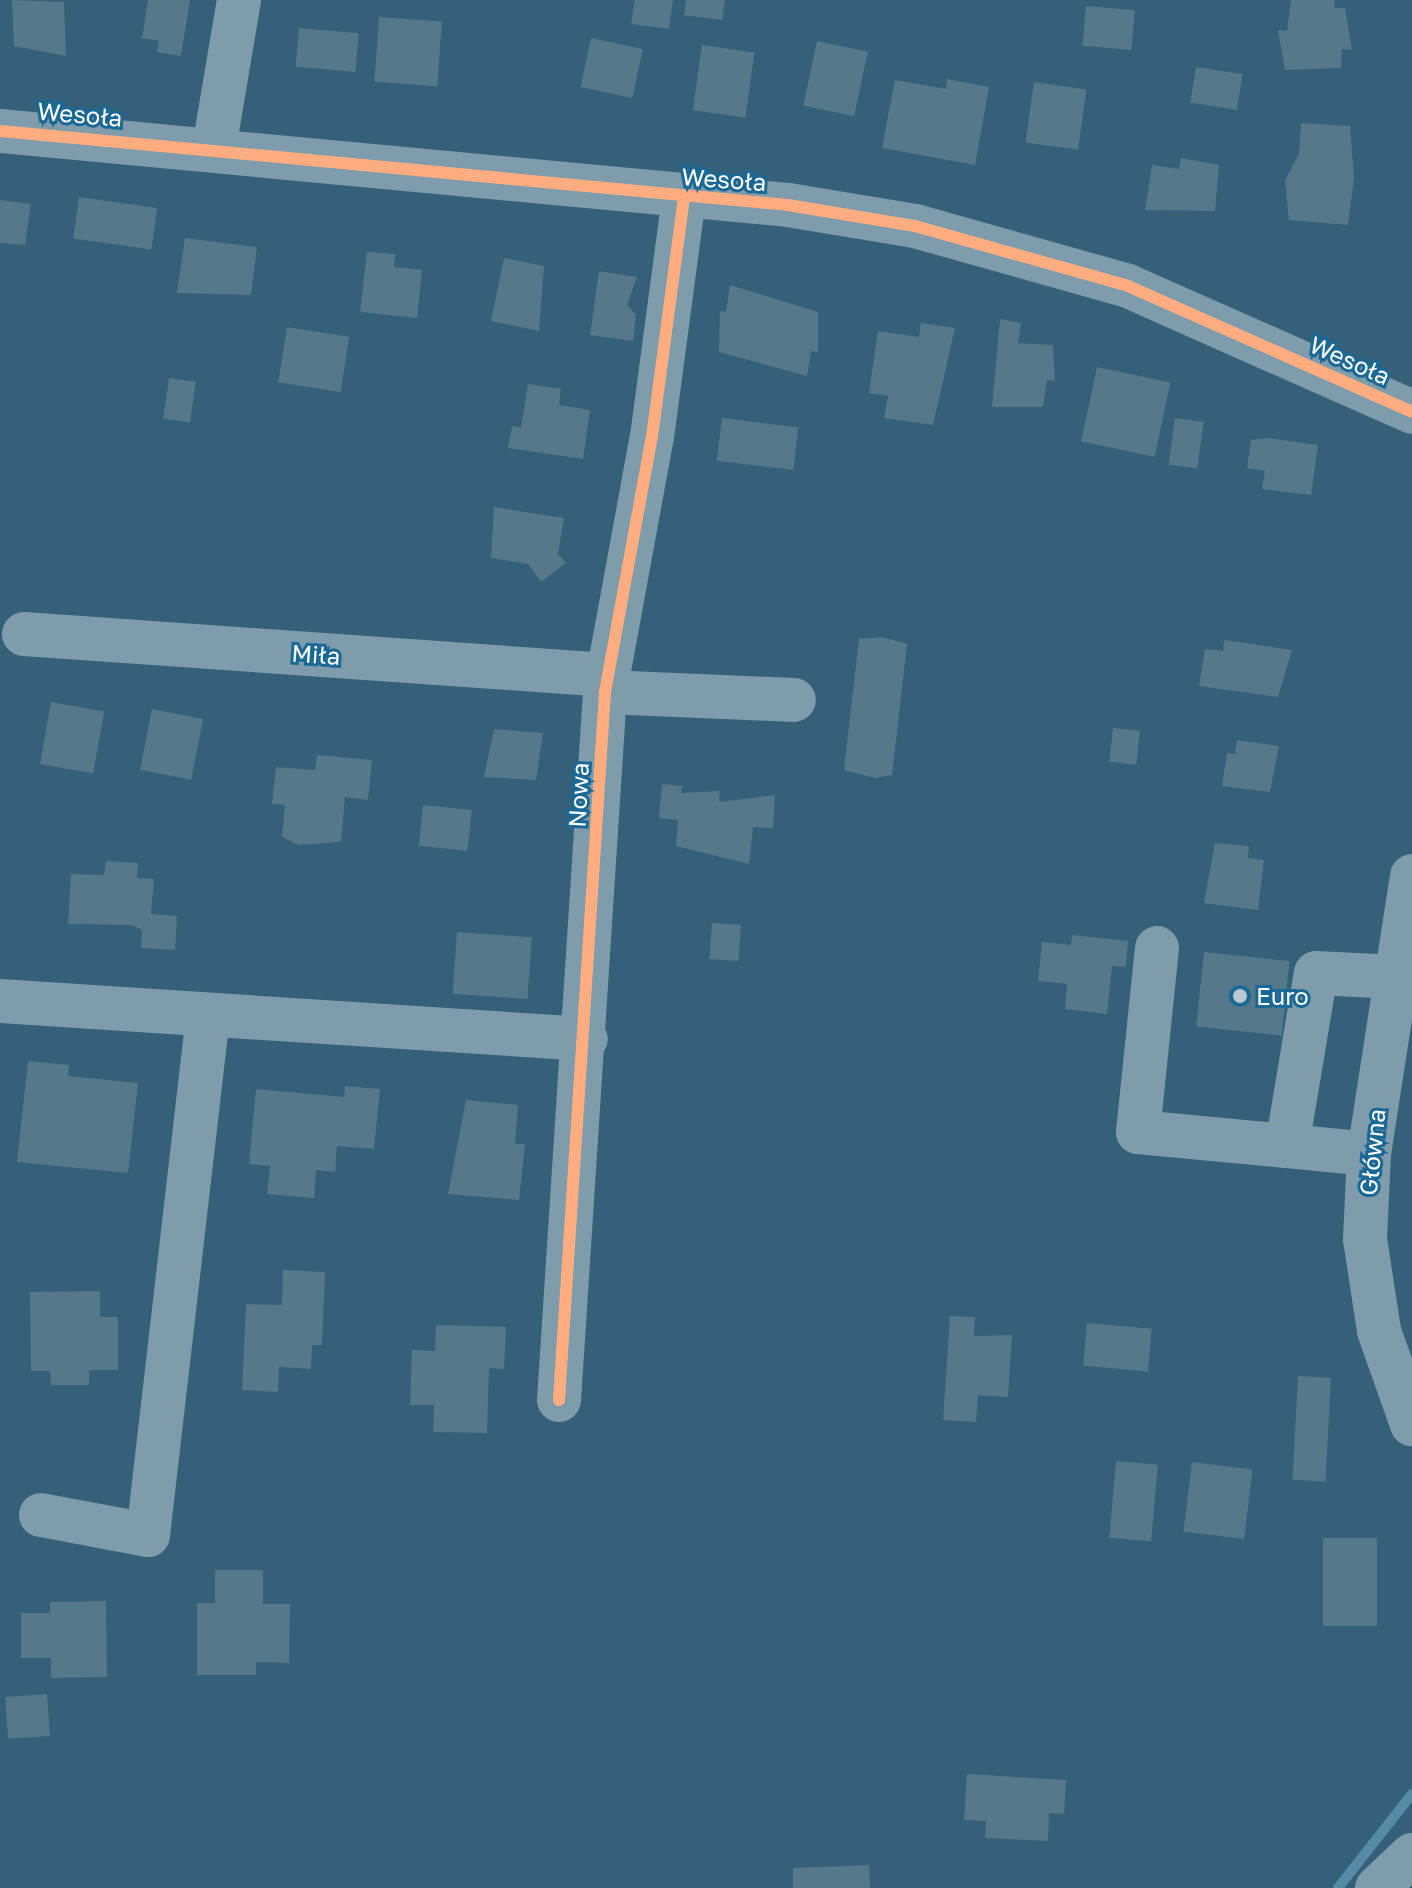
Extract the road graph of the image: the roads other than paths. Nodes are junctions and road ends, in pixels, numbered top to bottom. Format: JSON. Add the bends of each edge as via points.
{"nodes":[{"id":1,"x":239,"y":0,"type":"edge"},
{"id":2,"x":0,"y":131,"type":"edge"},
{"id":3,"x":214,"y":148,"type":"junction"},
{"id":4,"x":684,"y":198,"type":"junction"},
{"id":5,"x":1412,"y":412,"type":"edge"},
{"id":6,"x":24,"y":634,"type":"dead end"},
{"id":7,"x":607,"y":683,"type":"junction"},
{"id":8,"x":794,"y":700,"type":"dead end"},
{"id":9,"x":1412,"y":876,"type":"edge"},
{"id":10,"x":1157,"y":948,"type":"dead end"},
{"id":11,"x":1396,"y":977,"type":"junction"},
{"id":12,"x":0,"y":1001,"type":"edge"},
{"id":13,"x":208,"y":1016,"type":"junction"},
{"id":14,"x":586,"y":1039,"type":"junction"},
{"id":15,"x":1287,"y":1146,"type":"junction"},
{"id":16,"x":1369,"y":1154,"type":"junction"},
{"id":17,"x":559,"y":1400,"type":"dead end"},
{"id":18,"x":1412,"y":1424,"type":"edge"},
{"id":19,"x":41,"y":1515,"type":"dead end"},
{"id":20,"x":1412,"y":1855,"type":"edge"},
{"id":21,"x":1377,"y":1888,"type":"edge"}],
"edges":[{"from":1,"to":3,"type":"street"},
{"from":2,"to":3,"type":"street","name":"Wesoła"},
{"from":3,"to":4,"type":"street","name":"Wesoła"},
{"from":4,"to":5,"type":"street","name":"Wesoła","via":[[915,226],[1128,286]]},
{"from":4,"to":7,"type":"street","name":"Nowa","via":[[652,437]]},
{"from":6,"to":7,"type":"street","name":"Miła"},
{"from":7,"to":8,"type":"street","name":"Miła"},
{"from":7,"to":14,"type":"street","name":"Nowa"},
{"from":9,"to":11,"type":"street","name":"Główna"},
{"from":10,"to":15,"type":"street","via":[[1138,1132]]},
{"from":11,"to":15,"type":"street","via":[[1316,973]]},
{"from":11,"to":16,"type":"street","name":"Główna"},
{"from":12,"to":13,"type":"street"},
{"from":13,"to":14,"type":"street"},
{"from":13,"to":19,"type":"street","via":[[148,1535]]},
{"from":14,"to":17,"type":"street","name":"Nowa"},
{"from":15,"to":16,"type":"street"},
{"from":16,"to":18,"type":"street","name":"Główna","via":[[1365,1239],[1379,1331]]},
{"from":20,"to":21,"type":"street"}]}
